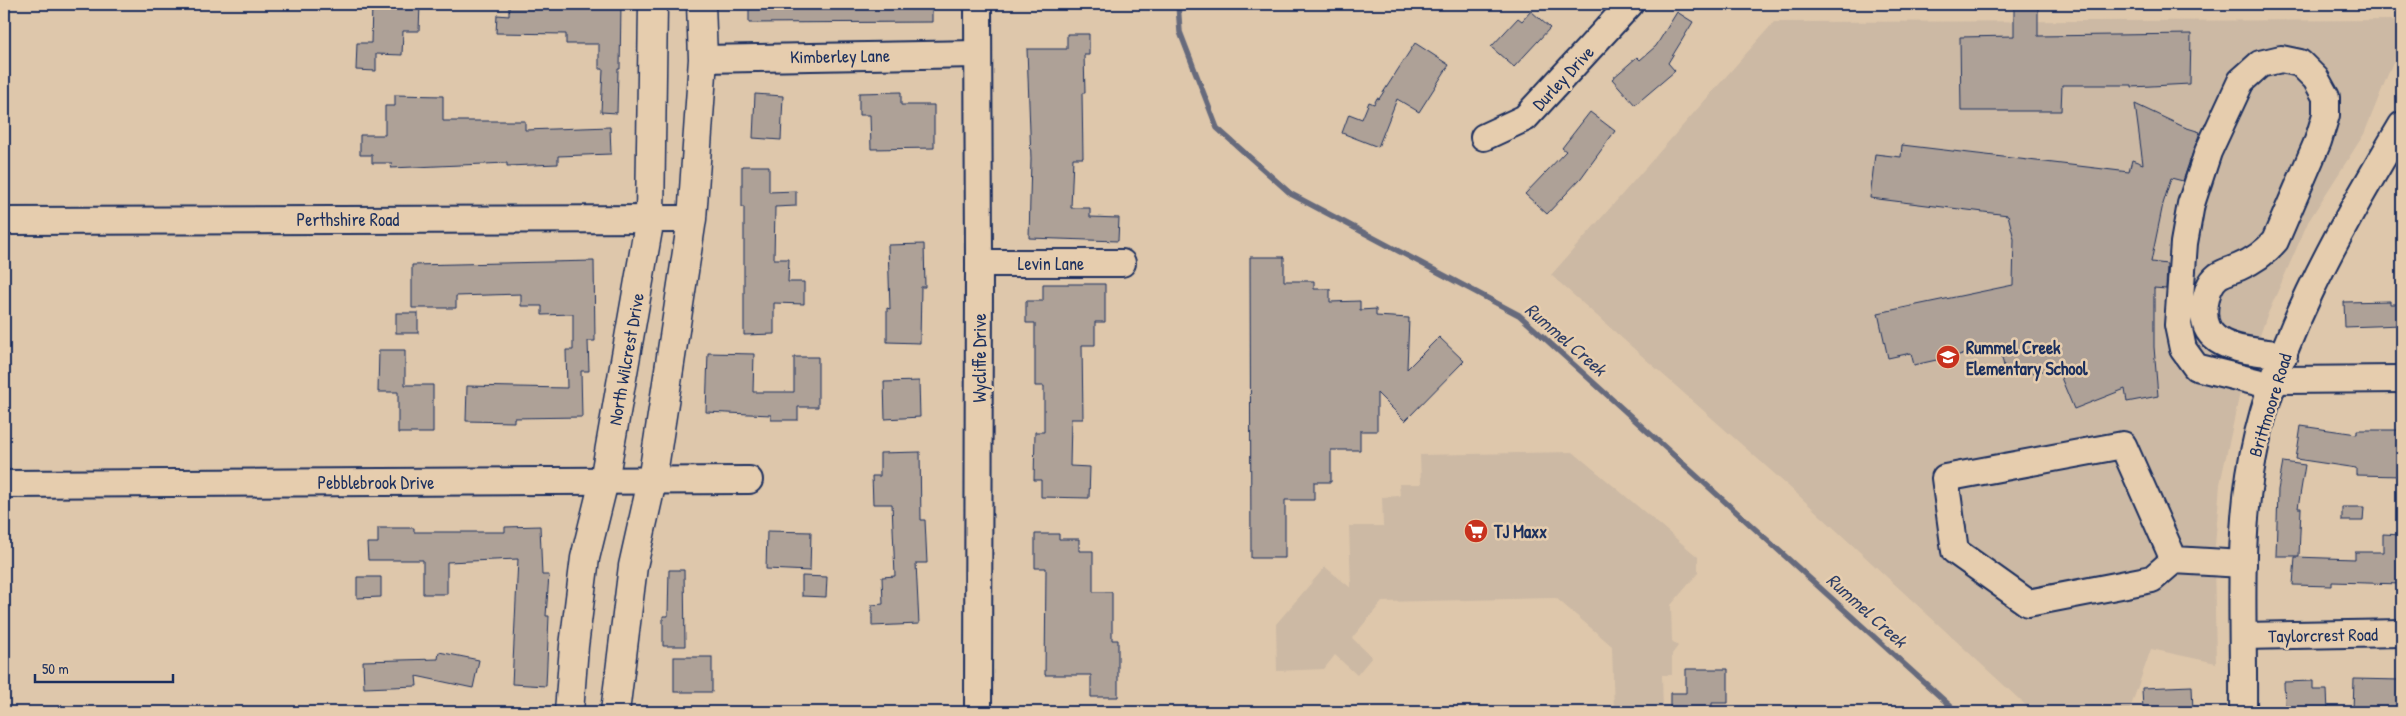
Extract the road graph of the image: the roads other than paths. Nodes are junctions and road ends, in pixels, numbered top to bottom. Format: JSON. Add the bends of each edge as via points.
{"nodes":[{"id":1,"x":653,"y":4,"type":"edge"},
{"id":2,"x":701,"y":4,"type":"edge"},
{"id":3,"x":978,"y":4,"type":"edge"},
{"id":4,"x":1630,"y":4,"type":"edge"},
{"id":5,"x":977,"y":54,"type":"junction"},
{"id":6,"x":703,"y":59,"type":"junction"},
{"id":7,"x":2402,"y":125,"type":"edge"},
{"id":8,"x":1484,"y":137,"type":"dead end"},
{"id":9,"x":650,"y":218,"type":"junction"},
{"id":10,"x":692,"y":219,"type":"junction"},
{"id":11,"x":4,"y":221,"type":"edge"},
{"id":12,"x":980,"y":263,"type":"junction"},
{"id":13,"x":1122,"y":263,"type":"dead end"},
{"id":14,"x":2284,"y":355,"type":"junction"},
{"id":15,"x":2402,"y":380,"type":"edge"},
{"id":16,"x":2274,"y":383,"type":"junction"},
{"id":17,"x":749,"y":480,"type":"dead end"},
{"id":18,"x":604,"y":481,"type":"junction"},
{"id":19,"x":652,"y":481,"type":"junction"},
{"id":20,"x":4,"y":484,"type":"edge"},
{"id":21,"x":2174,"y":560,"type":"junction"},
{"id":22,"x":2243,"y":564,"type":"junction"},
{"id":23,"x":2402,"y":633,"type":"edge"},
{"id":24,"x":2244,"y":636,"type":"junction"},
{"id":25,"x":569,"y":712,"type":"edge"},
{"id":26,"x":615,"y":712,"type":"edge"},
{"id":27,"x":978,"y":712,"type":"edge"},
{"id":28,"x":2243,"y":712,"type":"edge"}],
"edges":[{"from":1,"to":9,"type":"main road","name":"North Wilcrest Drive"},
{"from":2,"to":6,"type":"main road"},
{"from":3,"to":5,"type":"street","name":"Wycliffe Drive"},
{"from":4,"to":8,"type":"street","name":"Durley Drive","via":[[1525,118]]},
{"from":5,"to":6,"type":"street","name":"Kimberley Lane"},
{"from":5,"to":12,"type":"street","name":"Wycliffe Drive"},
{"from":6,"to":10,"type":"main road"},
{"from":7,"to":14,"type":"street","name":"Brittmoore Road","via":[[2345,222]]},
{"from":9,"to":10,"type":"street","name":"Perthshire Road"},
{"from":9,"to":11,"type":"street","name":"Perthshire Road"},
{"from":9,"to":18,"type":"main road","name":"North Wilcrest Drive"},
{"from":10,"to":19,"type":"main road"},
{"from":12,"to":13,"type":"street","name":"Levin Lane"},
{"from":12,"to":27,"type":"street","name":"Wycliffe Drive"},
{"from":14,"to":16,"type":"street","name":"Brittmoore Road"},
{"from":14,"to":16,"type":"street","via":[[2223,345],[2210,335],[2204,309],[2208,289],[2217,277],[2265,252],[2275,241],[2318,141],[2326,115],[2326,98],[2316,79],[2300,63],[2281,59],[2260,64],[2241,81],[2208,152],[2191,204],[2184,243],[2178,325],[2183,349],[2196,367]]},
{"from":15,"to":16,"type":"street"},
{"from":16,"to":22,"type":"street","name":"Brittmoore Road","via":[[2260,425],[2250,473]]},
{"from":17,"to":19,"type":"street","name":"Pebblebrook Drive"},
{"from":18,"to":19,"type":"street","name":"Pebblebrook Drive"},
{"from":18,"to":20,"type":"street","name":"Pebblebrook Drive"},
{"from":18,"to":25,"type":"main road","name":"North Wilcrest Drive","via":[[585,558]]},
{"from":19,"to":26,"type":"main road","via":[[633,566]]},
{"from":21,"to":21,"type":"street","via":[[2123,445],[1945,478],[1956,552],[2028,603],[2152,579]]},
{"from":21,"to":22,"type":"street"},
{"from":22,"to":24,"type":"street","name":"Brittmoore Road"},
{"from":23,"to":24,"type":"street","name":"Taylorcrest Road"},
{"from":24,"to":28,"type":"street","name":"Brittmoore Road"}]}
